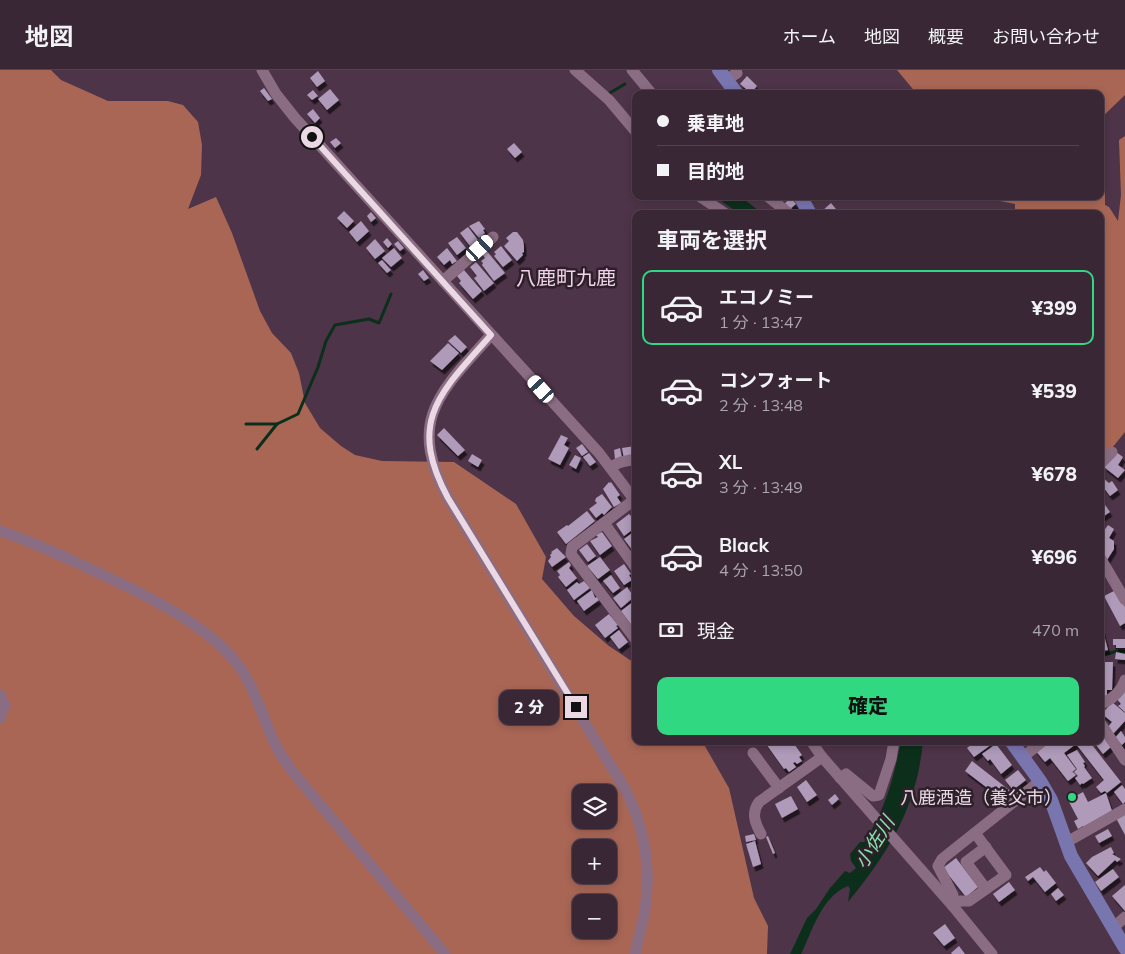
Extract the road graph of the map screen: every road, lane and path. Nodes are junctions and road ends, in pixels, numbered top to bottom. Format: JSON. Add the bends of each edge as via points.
{"nodes":[{"id":1,"x":262,"y":70,"type":"edge"},
{"id":2,"x":575,"y":70,"type":"edge"},
{"id":3,"x":632,"y":70,"type":"edge"},
{"id":4,"x":727,"y":73,"type":"edge"},
{"id":5,"x":649,"y":90,"type":"edge"},
{"id":6,"x":734,"y":90,"type":"edge"},
{"id":7,"x":632,"y":127,"type":"edge"},
{"id":8,"x":705,"y":200,"type":"edge"},
{"id":9,"x":772,"y":200,"type":"edge"},
{"id":10,"x":720,"y":210,"type":"edge"},
{"id":11,"x":785,"y":210,"type":"edge"},
{"id":12,"x":493,"y":237,"type":"dead end"},
{"id":13,"x":443,"y":282,"type":"junction"},
{"id":14,"x":491,"y":335,"type":"junction"},
{"id":15,"x":1112,"y":452,"type":"dead end"},
{"id":16,"x":632,"y":460,"type":"edge"},
{"id":17,"x":1104,"y":460,"type":"edge"},
{"id":18,"x":610,"y":467,"type":"junction"},
{"id":19,"x":632,"y":497,"type":"edge"},
{"id":20,"x":632,"y":503,"type":"edge"},
{"id":21,"x":604,"y":523,"type":"junction"},
{"id":22,"x":0,"y":531,"type":"edge"},
{"id":23,"x":632,"y":562,"type":"edge"},
{"id":24,"x":1104,"y":564,"type":"edge"},
{"id":25,"x":1125,"y":600,"type":"edge"},
{"id":26,"x":632,"y":635,"type":"edge"},
{"id":27,"x":1125,"y":680,"type":"edge"},
{"id":28,"x":0,"y":695,"type":"edge"},
{"id":29,"x":1104,"y":702,"type":"edge"},
{"id":30,"x":0,"y":718,"type":"edge"},
{"id":31,"x":1104,"y":728,"type":"edge"},
{"id":32,"x":813,"y":745,"type":"edge"},
{"id":33,"x":893,"y":745,"type":"edge"},
{"id":34,"x":1014,"y":745,"type":"edge"},
{"id":35,"x":1038,"y":745,"type":"edge"},
{"id":36,"x":753,"y":753,"type":"dead end"},
{"id":37,"x":822,"y":757,"type":"junction"},
{"id":38,"x":1023,"y":757,"type":"junction"},
{"id":39,"x":1125,"y":760,"type":"edge"},
{"id":40,"x":840,"y":778,"type":"junction"},
{"id":41,"x":1040,"y":781,"type":"junction"},
{"id":42,"x":779,"y":788,"type":"junction"},
{"id":43,"x":1125,"y":809,"type":"edge"},
{"id":44,"x":975,"y":833,"type":"junction"},
{"id":45,"x":761,"y":834,"type":"dead end"},
{"id":46,"x":1065,"y":843,"type":"junction"},
{"id":47,"x":986,"y":847,"type":"junction"},
{"id":48,"x":986,"y":889,"type":"junction"},
{"id":49,"x":952,"y":905,"type":"junction"},
{"id":50,"x":1120,"y":924,"type":"edge"},
{"id":51,"x":1125,"y":948,"type":"edge"},
{"id":52,"x":446,"y":954,"type":"edge"},
{"id":53,"x":636,"y":954,"type":"edge"},
{"id":54,"x":992,"y":954,"type":"edge"}],
"edges":[{"from":1,"to":13,"type":"street","via":[[295,118]]},
{"from":2,"to":7,"type":"street","via":[[609,100]]},
{"from":3,"to":5,"type":"street"},
{"from":4,"to":6,"type":"main road"},
{"from":8,"to":10,"type":"street"},
{"from":9,"to":11,"type":"street"},
{"from":12,"to":13,"type":"street"},
{"from":13,"to":14,"type":"street"},
{"from":14,"to":18,"type":"street"},
{"from":14,"to":53,"type":"street","via":[[452,379],[437,403],[429,438],[433,466],[448,498],[636,812],[645,844],[648,877]]},
{"from":15,"to":17,"type":"street"},
{"from":16,"to":18,"type":"street"},
{"from":18,"to":19,"type":"street"},
{"from":20,"to":21,"type":"street"},
{"from":21,"to":23,"type":"street"},
{"from":21,"to":26,"type":"street","via":[[572,547],[570,554]]},
{"from":22,"to":52,"type":"street","via":[[114,580],[193,624],[227,652],[250,684],[278,749],[292,770]]},
{"from":24,"to":25,"type":"street"},
{"from":27,"to":29,"type":"street","via":[[1114,697]]},
{"from":28,"to":30,"type":"street","via":[[5,705]]},
{"from":31,"to":39,"type":"street"},
{"from":32,"to":37,"type":"street"},
{"from":33,"to":40,"type":"street","via":[[879,795],[873,796],[846,774]]},
{"from":34,"to":38,"type":"main road"},
{"from":35,"to":38,"type":"street"},
{"from":36,"to":42,"type":"street"},
{"from":37,"to":40,"type":"street"},
{"from":37,"to":42,"type":"street"},
{"from":38,"to":41,"type":"main road"},
{"from":40,"to":49,"type":"street"},
{"from":41,"to":44,"type":"street"},
{"from":41,"to":46,"type":"main road","via":[[1051,800]]},
{"from":42,"to":45,"type":"street","via":[[754,809],[755,824]]},
{"from":43,"to":46,"type":"street"},
{"from":44,"to":47,"type":"street"},
{"from":44,"to":49,"type":"street","via":[[942,859],[938,866],[953,895]]},
{"from":46,"to":50,"type":"main road","via":[[1075,864]]},
{"from":47,"to":48,"type":"street","via":[[966,862]]},
{"from":47,"to":48,"type":"street","via":[[1006,875]]},
{"from":48,"to":49,"type":"street","via":[[969,901]]},
{"from":49,"to":54,"type":"street"},
{"from":50,"to":51,"type":"main road"}]}
